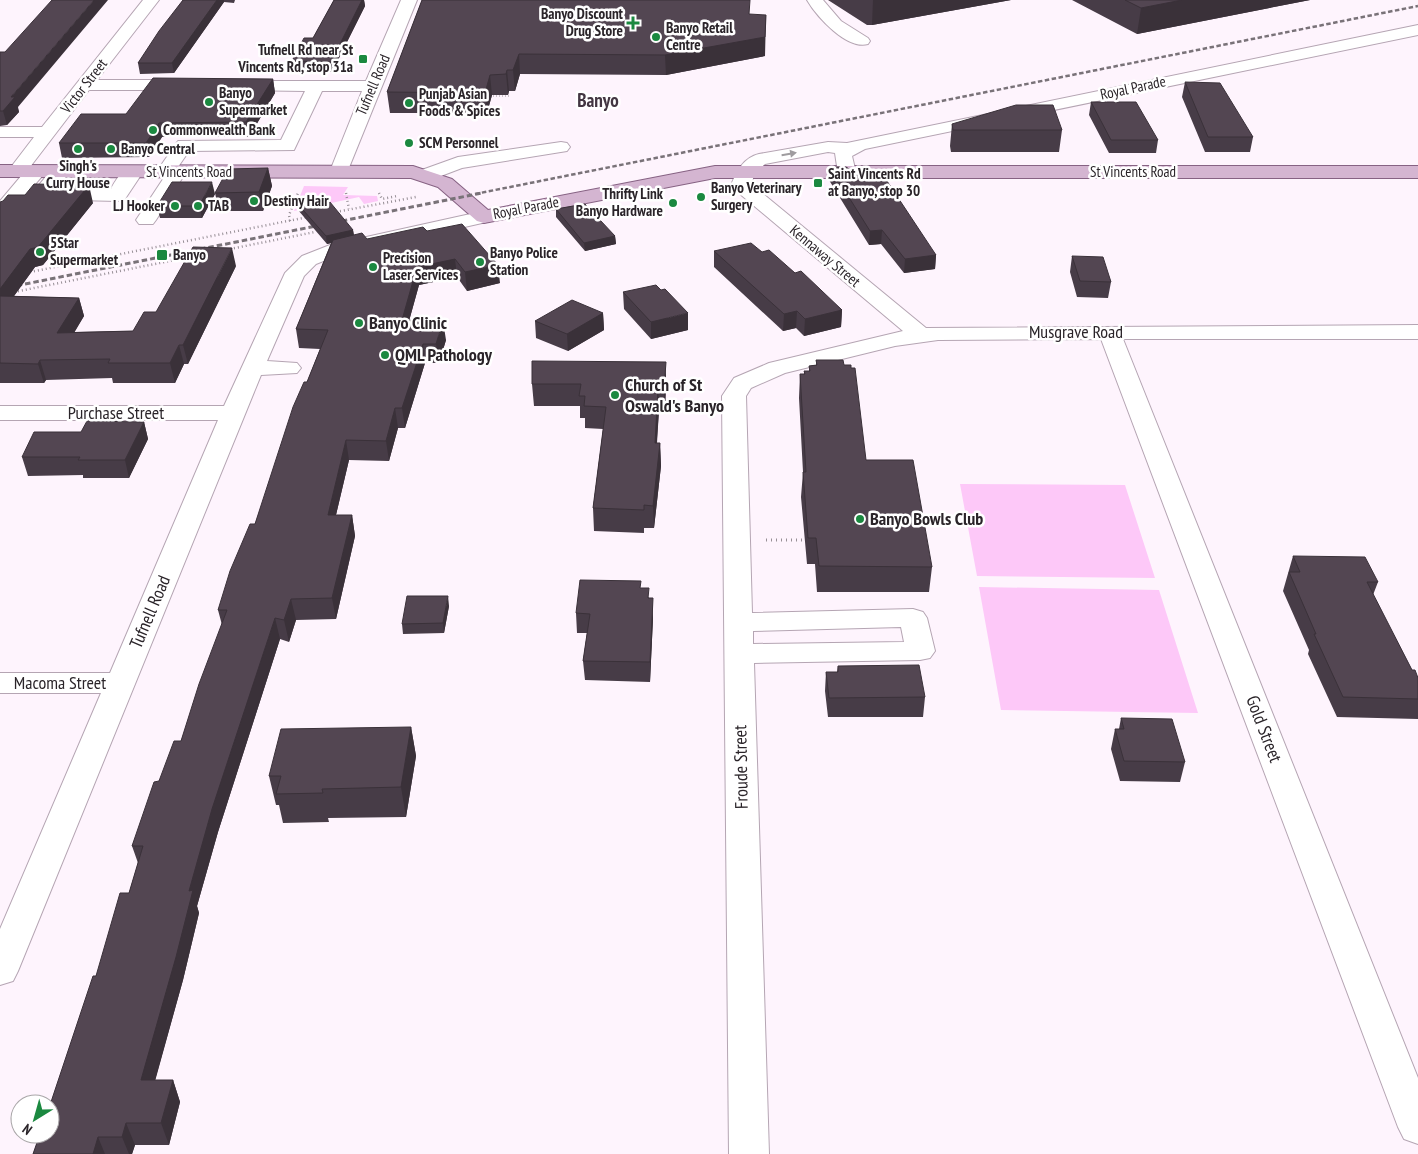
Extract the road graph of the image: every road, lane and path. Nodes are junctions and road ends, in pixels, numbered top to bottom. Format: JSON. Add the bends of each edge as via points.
{"nodes":[{"id":1,"x":151,"y":0,"type":"edge"},
{"id":2,"x":409,"y":0,"type":"edge"},
{"id":3,"x":816,"y":0,"type":"edge"},
{"id":4,"x":1418,"y":30,"type":"edge"},
{"id":5,"x":862,"y":41,"type":"dead end"},
{"id":6,"x":84,"y":85,"type":"junction"},
{"id":7,"x":201,"y":85,"type":"edge"},
{"id":8,"x":220,"y":85,"type":"edge"},
{"id":9,"x":316,"y":85,"type":"junction"},
{"id":10,"x":372,"y":86,"type":"junction"},
{"id":11,"x":483,"y":96,"type":"edge"},
{"id":12,"x":511,"y":96,"type":"dead end"},
{"id":13,"x":0,"y":132,"type":"edge"},
{"id":14,"x":48,"y":132,"type":"junction"},
{"id":15,"x":561,"y":147,"type":"dead end"},
{"id":16,"x":849,"y":149,"type":"junction"},
{"id":17,"x":18,"y":171,"type":"edge"},
{"id":18,"x":339,"y":171,"type":"junction"},
{"id":19,"x":61,"y":172,"type":"junction"},
{"id":20,"x":134,"y":172,"type":"junction"},
{"id":21,"x":172,"y":172,"type":"junction"},
{"id":22,"x":746,"y":172,"type":"junction"},
{"id":23,"x":1418,"y":172,"type":"edge"},
{"id":24,"x":847,"y":173,"type":"junction"},
{"id":25,"x":426,"y":175,"type":"junction"},
{"id":26,"x":299,"y":190,"type":"dead end"},
{"id":27,"x":419,"y":196,"type":"dead end"},
{"id":28,"x":0,"y":213,"type":"edge"},
{"id":29,"x":329,"y":213,"type":"edge"},
{"id":30,"x":310,"y":217,"type":"edge"},
{"id":31,"x":484,"y":217,"type":"junction"},
{"id":32,"x":146,"y":220,"type":"dead end"},
{"id":33,"x":290,"y":221,"type":"junction"},
{"id":34,"x":318,"y":231,"type":"edge"},
{"id":35,"x":225,"y":250,"type":"edge"},
{"id":36,"x":196,"y":255,"type":"edge"},
{"id":37,"x":309,"y":260,"type":"joint"},
{"id":38,"x":29,"y":273,"type":"dead end"},
{"id":39,"x":9,"y":293,"type":"edge"},
{"id":40,"x":1109,"y":332,"type":"junction"},
{"id":41,"x":1418,"y":332,"type":"edge"},
{"id":42,"x":921,"y":335,"type":"junction"},
{"id":43,"x":253,"y":368,"type":"junction"},
{"id":44,"x":289,"y":368,"type":"dead end"},
{"id":45,"x":742,"y":384,"type":"joint"},
{"id":46,"x":0,"y":413,"type":"edge"},
{"id":47,"x":233,"y":413,"type":"junction"},
{"id":48,"x":737,"y":539,"type":"junction"},
{"id":49,"x":805,"y":540,"type":"edge"},
{"id":50,"x":737,"y":622,"type":"junction"},
{"id":51,"x":739,"y":654,"type":"junction"},
{"id":52,"x":0,"y":683,"type":"edge"},
{"id":53,"x":120,"y":683,"type":"junction"},
{"id":54,"x":0,"y":971,"type":"edge"},
{"id":55,"x":1418,"y":1126,"type":"edge"},
{"id":56,"x":749,"y":1154,"type":"edge"}],
"edges":[{"from":1,"to":6,"type":"street","name":"Victor Street"},
{"from":2,"to":10,"type":"street","name":"Tufnell Road"},
{"from":3,"to":5,"type":"street","via":[[828,18]]},
{"from":4,"to":16,"type":"street","name":"Royal Parade"},
{"from":6,"to":7,"type":"street"},
{"from":6,"to":14,"type":"street","name":"Victor Street"},
{"from":8,"to":9,"type":"street"},
{"from":9,"to":10,"type":"street"},
{"from":9,"to":21,"type":"street","via":[[288,146],[184,144]]},
{"from":10,"to":18,"type":"street","name":"Tufnell Road"},
{"from":11,"to":12,"type":"path"},
{"from":13,"to":14,"type":"street"},
{"from":14,"to":17,"type":"street","name":"Victor Street"},
{"from":15,"to":25,"type":"street","via":[[510,151]]},
{"from":22,"to":16,"type":"street","name":"Royal Parade","one_way":true,"via":[[754,162],[762,159],[828,147]]},
{"from":16,"to":24,"type":"street","via":[[843,155]]},
{"from":17,"to":19,"type":"main road","name":"St Vincents Road"},
{"from":17,"to":28,"type":"street","name":"Victor Street"},
{"from":18,"to":21,"type":"main road","name":"St Vincents Road"},
{"from":18,"to":25,"type":"main road","name":"St Vincents Road"},
{"from":19,"to":20,"type":"main road","name":"St Vincents Road"},
{"from":19,"to":20,"type":"street","via":[[40,195],[118,195]]},
{"from":20,"to":21,"type":"main road","name":"St Vincents Road"},
{"from":21,"to":32,"type":"street"},
{"from":22,"to":24,"type":"main road","name":"Royal Parade"},
{"from":22,"to":31,"type":"main road","name":"Royal Parade","via":[[692,175]]},
{"from":22,"to":42,"type":"street","name":"Kennaway Street","via":[[741,184],[745,191]]},
{"from":23,"to":24,"type":"main road","name":"St Vincents Road"},
{"from":25,"to":31,"type":"main road","name":"St Vincents Road","via":[[445,183]]},
{"from":26,"to":33,"type":"path","via":[[289,215]]},
{"from":27,"to":29,"type":"path"},
{"from":30,"to":33,"type":"path"},
{"from":31,"to":37,"type":"street","name":"Royal Parade","via":[[350,246]]},
{"from":33,"to":38,"type":"path"},
{"from":34,"to":35,"type":"path"},
{"from":36,"to":39,"type":"path"},
{"from":37,"to":43,"type":"street","name":"Tufnell Road","via":[[289,284]]},
{"from":40,"to":41,"type":"street","name":"Musgrave Road"},
{"from":40,"to":42,"type":"street","name":"Musgrave Road"},
{"from":40,"to":55,"type":"street","name":"Gold Street"},
{"from":42,"to":45,"type":"street","name":"Musgrave Road","via":[[777,368]]},
{"from":43,"to":44,"type":"street"},
{"from":43,"to":47,"type":"street","name":"Tufnell Road"},
{"from":45,"to":48,"type":"street","name":"Froude Street","via":[[734,396]]},
{"from":46,"to":47,"type":"street","name":"Purchase Street"},
{"from":47,"to":53,"type":"street","name":"Tufnell Road"},
{"from":48,"to":49,"type":"path"},
{"from":48,"to":50,"type":"street","name":"Froude Street"},
{"from":50,"to":51,"type":"street","name":"Froude Street"},
{"from":50,"to":51,"type":"street","via":[[913,618],[920,651]]},
{"from":51,"to":56,"type":"street","name":"Froude Street"},
{"from":52,"to":53,"type":"street","name":"Macoma Street"},
{"from":53,"to":54,"type":"street","name":"Tufnell Road"}]}
